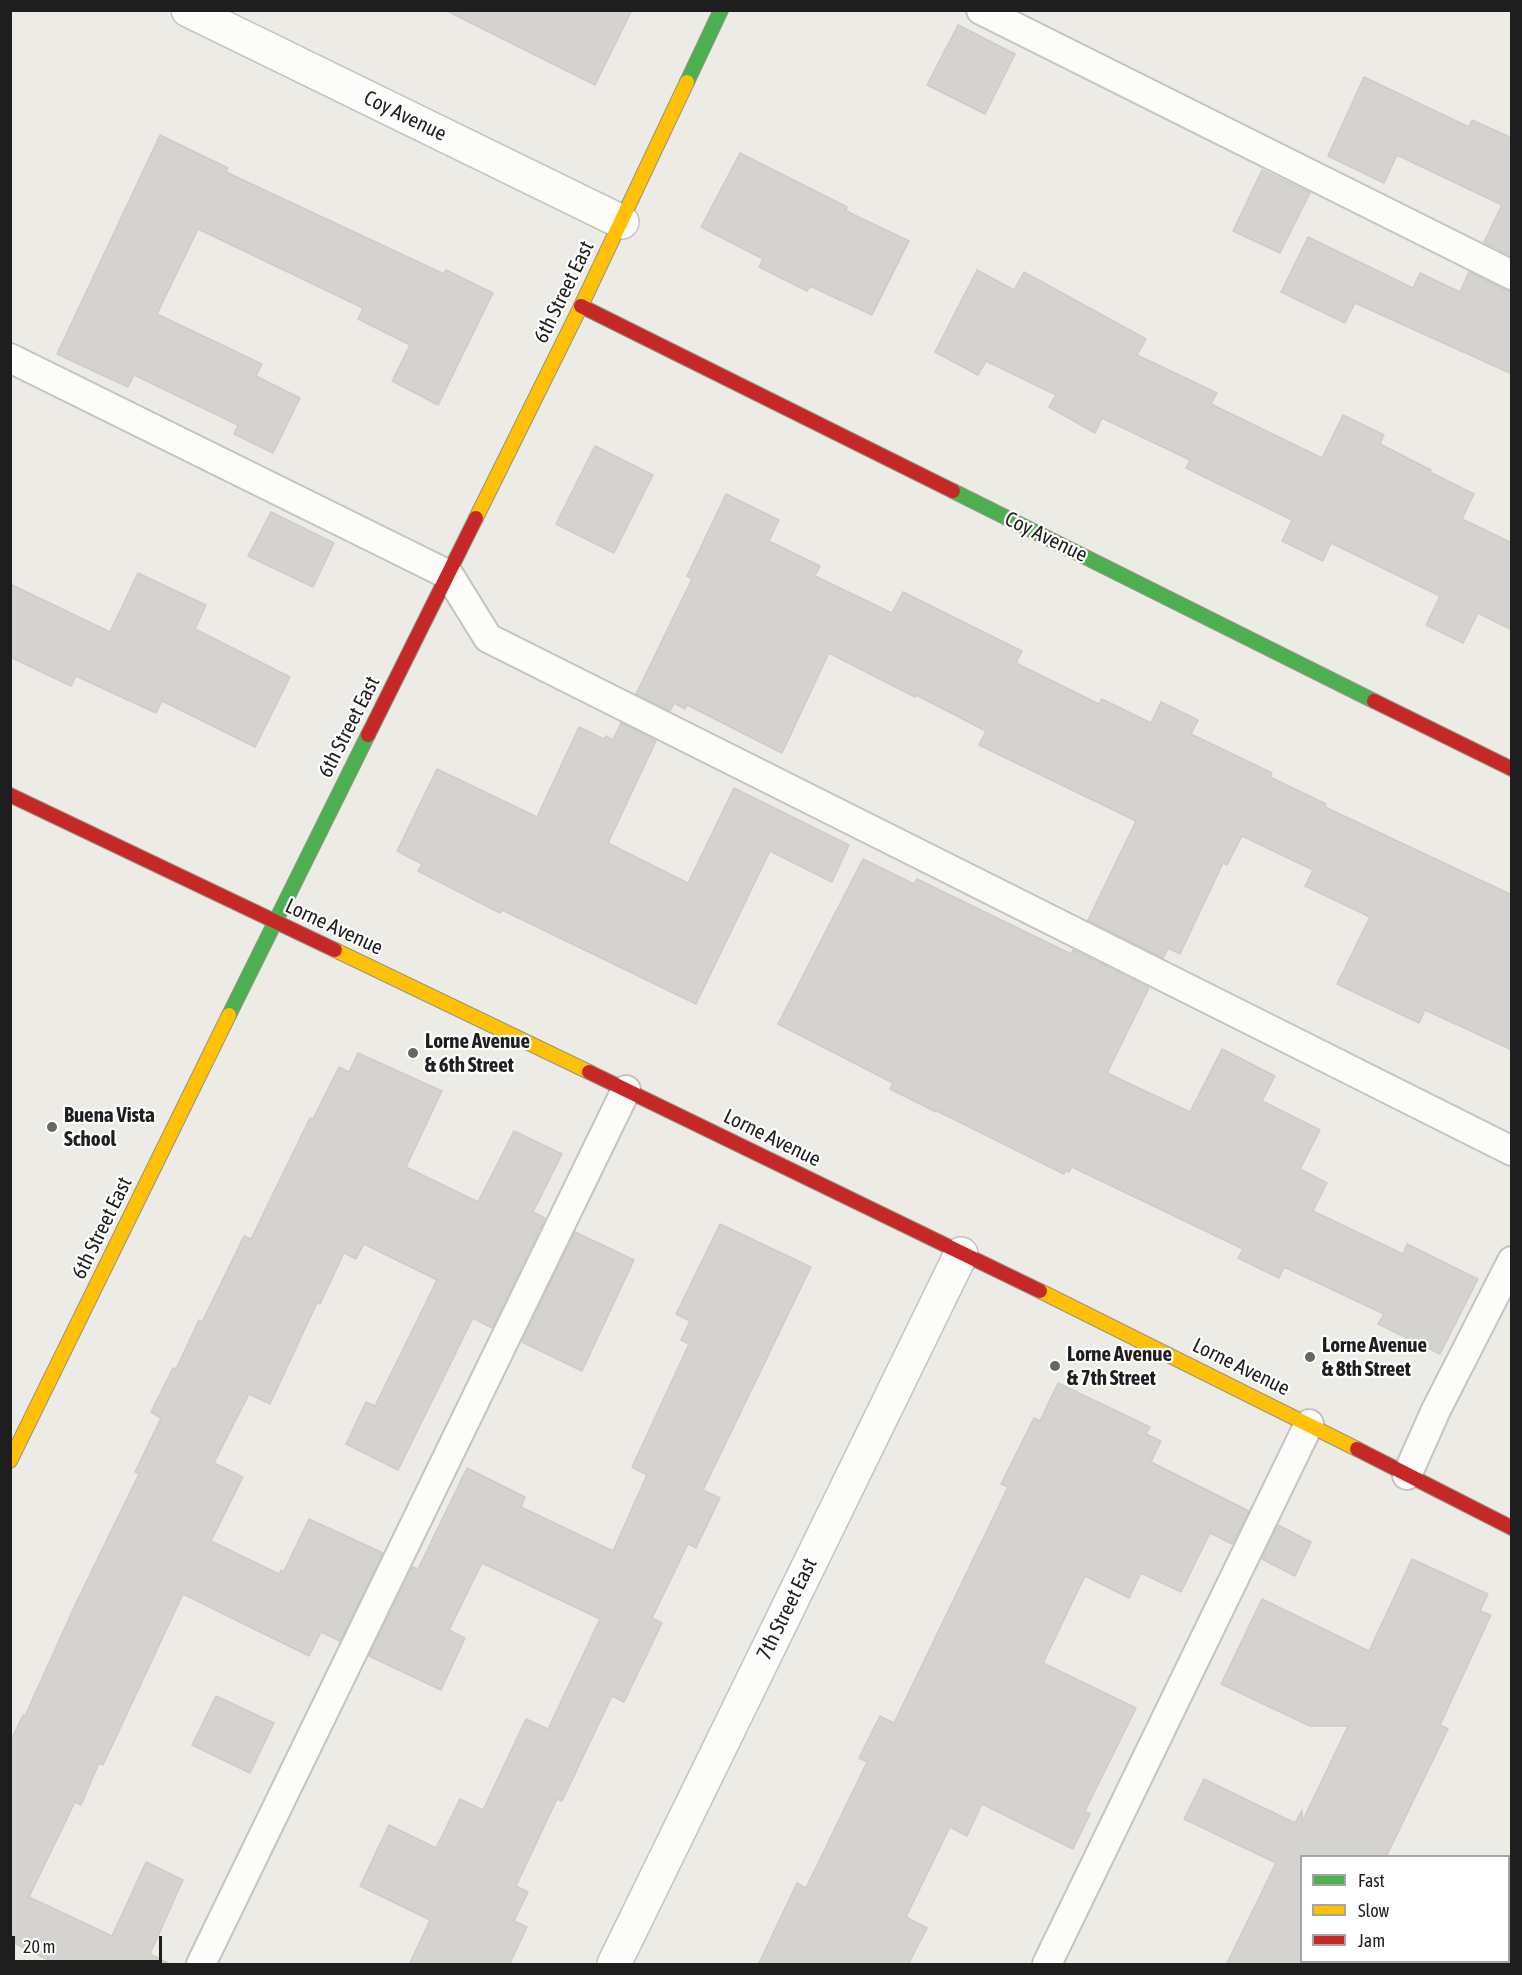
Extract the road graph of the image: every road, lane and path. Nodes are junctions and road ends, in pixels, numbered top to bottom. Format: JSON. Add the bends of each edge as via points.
{"nodes":[{"id":1,"x":188,"y":10,"type":"edge"},
{"id":2,"x":721,"y":10,"type":"edge"},
{"id":3,"x":981,"y":10,"type":"edge"},
{"id":4,"x":622,"y":222,"type":"junction"},
{"id":5,"x":1512,"y":275,"type":"edge"},
{"id":6,"x":581,"y":306,"type":"junction"},
{"id":7,"x":10,"y":358,"type":"edge"},
{"id":8,"x":449,"y":575,"type":"junction"},
{"id":9,"x":1512,"y":769,"type":"edge"},
{"id":10,"x":10,"y":795,"type":"edge"},
{"id":11,"x":275,"y":922,"type":"junction"},
{"id":12,"x":626,"y":1090,"type":"junction"},
{"id":13,"x":1512,"y":1151,"type":"edge"},
{"id":14,"x":961,"y":1254,"type":"junction"},
{"id":15,"x":1512,"y":1261,"type":"edge"},
{"id":16,"x":1309,"y":1424,"type":"junction"},
{"id":17,"x":10,"y":1461,"type":"edge"},
{"id":18,"x":1407,"y":1475,"type":"junction"},
{"id":19,"x":1512,"y":1528,"type":"edge"},
{"id":20,"x":201,"y":1965,"type":"edge"},
{"id":21,"x":614,"y":1965,"type":"edge"},
{"id":22,"x":1047,"y":1965,"type":"edge"}],
"edges":[{"from":1,"to":4,"type":"street","name":"Coy Avenue"},
{"from":2,"to":4,"type":"street","name":"6th Street East"},
{"from":3,"to":5,"type":"lane"},
{"from":4,"to":6,"type":"street","name":"6th Street East"},
{"from":6,"to":8,"type":"street","name":"6th Street East"},
{"from":6,"to":9,"type":"street","name":"Coy Avenue"},
{"from":7,"to":8,"type":"lane"},
{"from":8,"to":11,"type":"street","name":"6th Street East"},
{"from":8,"to":13,"type":"lane","via":[[488,638]]},
{"from":10,"to":11,"type":"street","name":"Lorne Avenue"},
{"from":11,"to":12,"type":"street","name":"Lorne Avenue"},
{"from":11,"to":17,"type":"street","name":"6th Street East"},
{"from":12,"to":14,"type":"street","name":"Lorne Avenue"},
{"from":12,"to":20,"type":"lane"},
{"from":14,"to":16,"type":"street","name":"Lorne Avenue"},
{"from":14,"to":21,"type":"street","name":"7th Street East"},
{"from":15,"to":18,"type":"lane"},
{"from":16,"to":18,"type":"street","name":"Lorne Avenue"},
{"from":16,"to":22,"type":"lane"},
{"from":18,"to":19,"type":"street","name":"Lorne Avenue"}]}
